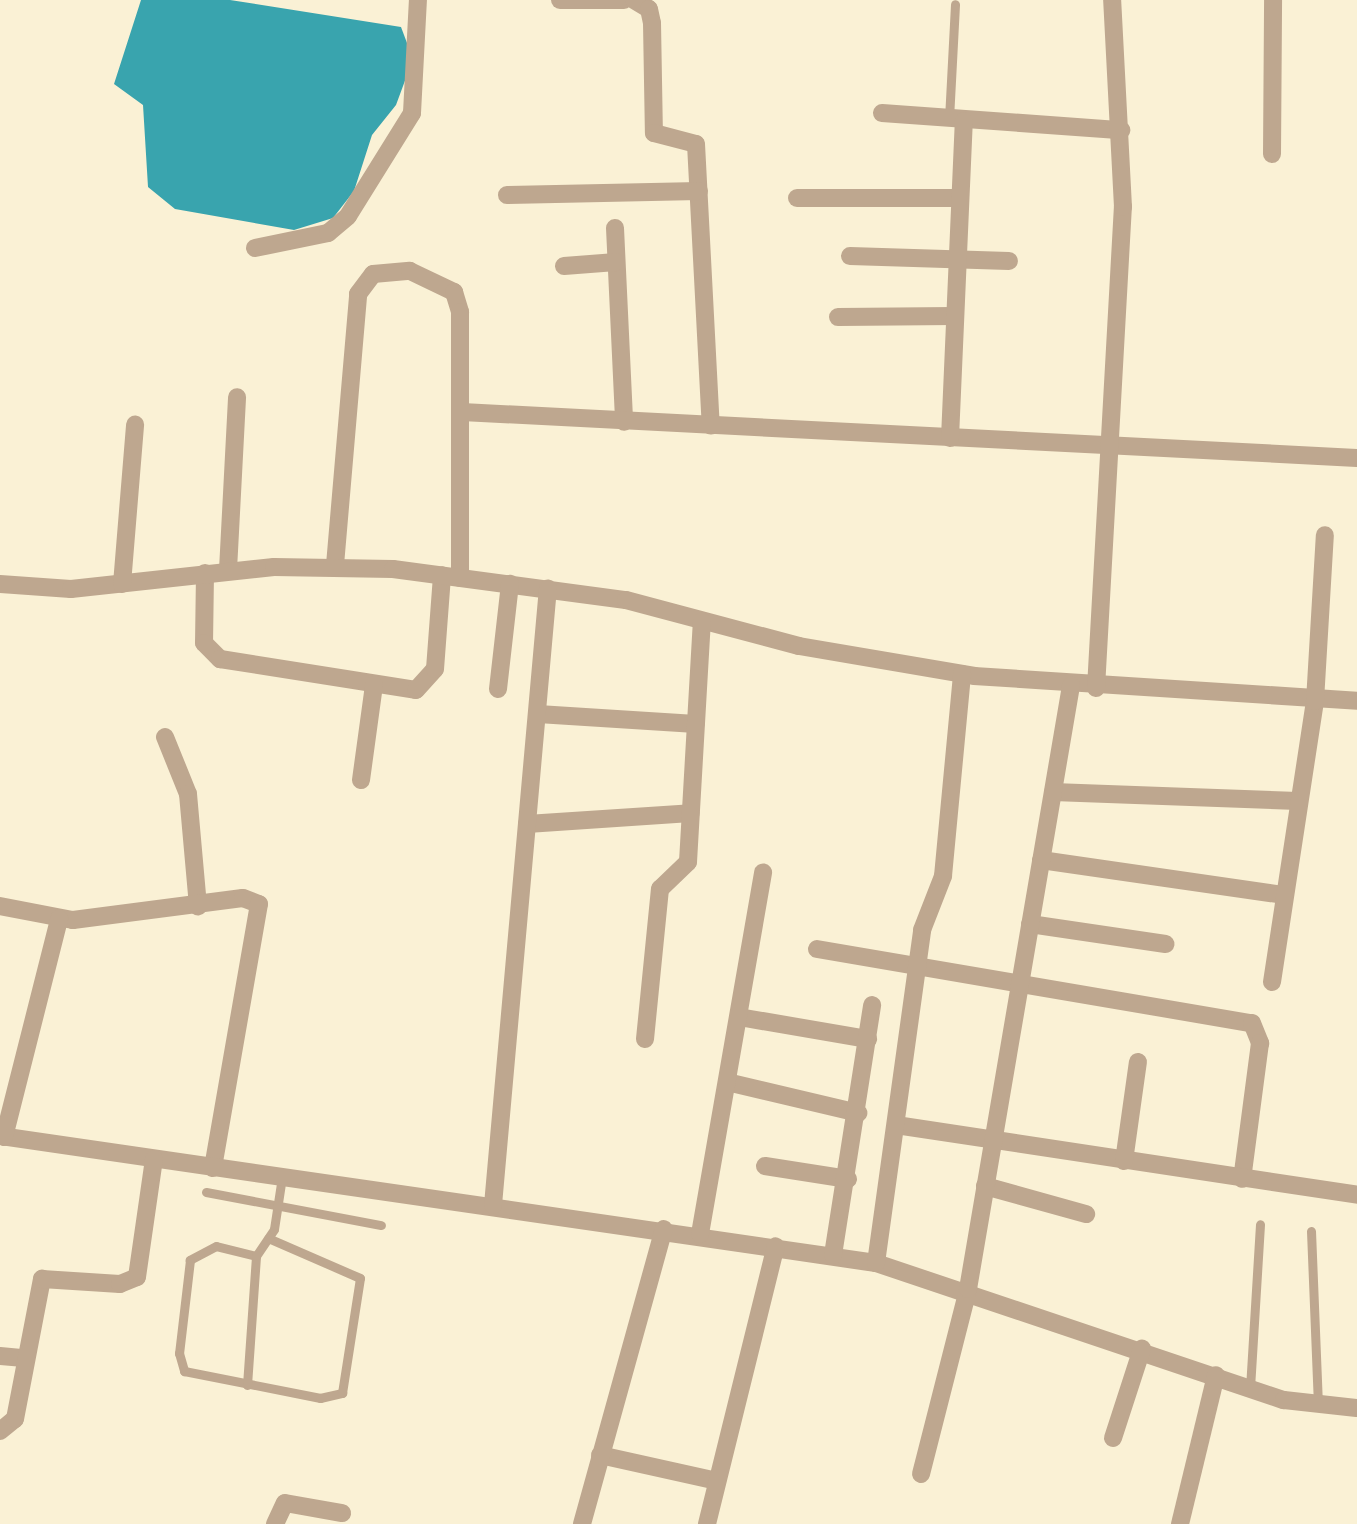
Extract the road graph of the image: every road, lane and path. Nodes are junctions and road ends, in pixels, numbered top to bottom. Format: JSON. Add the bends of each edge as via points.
{"nodes":[{"id":1,"x":418,"y":0,"type":"edge"},
{"id":2,"x":560,"y":0,"type":"edge"},
{"id":3,"x":624,"y":0,"type":"edge"},
{"id":4,"x":634,"y":0,"type":"edge"},
{"id":5,"x":1112,"y":0,"type":"edge"},
{"id":6,"x":1273,"y":0,"type":"edge"},
{"id":7,"x":955,"y":4,"type":"dead end"},
{"id":8,"x":882,"y":113,"type":"dead end"},
{"id":9,"x":957,"y":120,"type":"junction"},
{"id":10,"x":1121,"y":130,"type":"junction"},
{"id":11,"x":1272,"y":154,"type":"dead end"},
{"id":12,"x":699,"y":191,"type":"junction"},
{"id":13,"x":507,"y":195,"type":"dead end"},
{"id":14,"x":797,"y":198,"type":"dead end"},
{"id":15,"x":960,"y":198,"type":"junction"},
{"id":16,"x":615,"y":228,"type":"dead end"},
{"id":17,"x":255,"y":248,"type":"dead end"},
{"id":18,"x":850,"y":256,"type":"dead end"},
{"id":19,"x":957,"y":258,"type":"junction"},
{"id":20,"x":1009,"y":261,"type":"dead end"},
{"id":21,"x":616,"y":262,"type":"junction"},
{"id":22,"x":564,"y":266,"type":"dead end"},
{"id":23,"x":954,"y":316,"type":"junction"},
{"id":24,"x":838,"y":317,"type":"dead end"},
{"id":25,"x":237,"y":397,"type":"dead end"},
{"id":26,"x":462,"y":412,"type":"junction"},
{"id":27,"x":624,"y":422,"type":"junction"},
{"id":28,"x":135,"y":425,"type":"dead end"},
{"id":29,"x":711,"y":426,"type":"junction"},
{"id":30,"x":950,"y":438,"type":"junction"},
{"id":31,"x":1107,"y":444,"type":"junction"},
{"id":32,"x":1357,"y":458,"type":"edge"},
{"id":33,"x":1325,"y":535,"type":"dead end"},
{"id":34,"x":334,"y":565,"type":"junction"},
{"id":35,"x":228,"y":570,"type":"junction"},
{"id":36,"x":205,"y":573,"type":"junction"},
{"id":37,"x":451,"y":577,"type":"junction"},
{"id":38,"x":0,"y":584,"type":"edge"},
{"id":39,"x":122,"y":584,"type":"junction"},
{"id":40,"x":510,"y":584,"type":"junction"},
{"id":41,"x":548,"y":588,"type":"junction"},
{"id":42,"x":702,"y":621,"type":"junction"},
{"id":43,"x":962,"y":674,"type":"junction"},
{"id":44,"x":374,"y":685,"type":"junction"},
{"id":45,"x":1071,"y":686,"type":"junction"},
{"id":46,"x":1096,"y":688,"type":"junction"},
{"id":47,"x":497,"y":689,"type":"dead end"},
{"id":48,"x":1315,"y":701,"type":"junction"},
{"id":49,"x":1357,"y":701,"type":"edge"},
{"id":50,"x":538,"y":714,"type":"junction"},
{"id":51,"x":696,"y":724,"type":"junction"},
{"id":52,"x":165,"y":737,"type":"dead end"},
{"id":53,"x":362,"y":780,"type":"dead end"},
{"id":54,"x":1053,"y":792,"type":"junction"},
{"id":55,"x":1298,"y":802,"type":"junction"},
{"id":56,"x":691,"y":813,"type":"junction"},
{"id":57,"x":527,"y":824,"type":"junction"},
{"id":58,"x":1041,"y":860,"type":"junction"},
{"id":59,"x":764,"y":872,"type":"dead end"},
{"id":60,"x":1284,"y":895,"type":"junction"},
{"id":61,"x":0,"y":906,"type":"edge"},
{"id":62,"x":198,"y":907,"type":"junction"},
{"id":63,"x":58,"y":919,"type":"junction"},
{"id":64,"x":1030,"y":924,"type":"junction"},
{"id":65,"x":1166,"y":944,"type":"dead end"},
{"id":66,"x":817,"y":949,"type":"dead end"},
{"id":67,"x":918,"y":966,"type":"junction"},
{"id":68,"x":1272,"y":982,"type":"dead end"},
{"id":69,"x":1019,"y":983,"type":"junction"},
{"id":70,"x":872,"y":1005,"type":"dead end"},
{"id":71,"x":739,"y":1017,"type":"junction"},
{"id":72,"x":645,"y":1039,"type":"dead end"},
{"id":73,"x":868,"y":1039,"type":"junction"},
{"id":74,"x":1138,"y":1061,"type":"dead end"},
{"id":75,"x":727,"y":1082,"type":"junction"},
{"id":76,"x":858,"y":1113,"type":"junction"},
{"id":77,"x":896,"y":1125,"type":"junction"},
{"id":78,"x":2,"y":1137,"type":"edge"},
{"id":79,"x":992,"y":1144,"type":"junction"},
{"id":80,"x":154,"y":1159,"type":"junction"},
{"id":81,"x":1124,"y":1162,"type":"junction"},
{"id":82,"x":765,"y":1166,"type":"dead end"},
{"id":83,"x":213,"y":1168,"type":"junction"},
{"id":84,"x":282,"y":1177,"type":"junction"},
{"id":85,"x":848,"y":1179,"type":"junction"},
{"id":86,"x":1242,"y":1179,"type":"junction"},
{"id":87,"x":985,"y":1186,"type":"junction"},
{"id":88,"x":206,"y":1192,"type":"dead end"},
{"id":89,"x":1357,"y":1195,"type":"edge"},
{"id":90,"x":278,"y":1205,"type":"junction"},
{"id":91,"x":493,"y":1205,"type":"junction"},
{"id":92,"x":1086,"y":1214,"type":"dead end"},
{"id":93,"x":381,"y":1225,"type":"dead end"},
{"id":94,"x":1260,"y":1225,"type":"dead end"},
{"id":95,"x":664,"y":1229,"type":"junction"},
{"id":96,"x":1311,"y":1231,"type":"dead end"},
{"id":97,"x":700,"y":1234,"type":"junction"},
{"id":98,"x":268,"y":1238,"type":"junction"},
{"id":99,"x":776,"y":1246,"type":"junction"},
{"id":100,"x":833,"y":1255,"type":"junction"},
{"id":101,"x":256,"y":1256,"type":"junction"},
{"id":102,"x":876,"y":1263,"type":"junction"},
{"id":103,"x":968,"y":1289,"type":"junction"},
{"id":104,"x":1142,"y":1349,"type":"junction"},
{"id":105,"x":0,"y":1356,"type":"edge"},
{"id":106,"x":24,"y":1358,"type":"junction"},
{"id":107,"x":1216,"y":1376,"type":"junction"},
{"id":108,"x":247,"y":1385,"type":"junction"},
{"id":109,"x":1250,"y":1388,"type":"junction"},
{"id":110,"x":1318,"y":1406,"type":"junction"},
{"id":111,"x":1357,"y":1408,"type":"edge"},
{"id":112,"x":0,"y":1431,"type":"edge"},
{"id":113,"x":1113,"y":1438,"type":"dead end"},
{"id":114,"x":600,"y":1455,"type":"junction"},
{"id":115,"x":921,"y":1474,"type":"dead end"},
{"id":116,"x":717,"y":1480,"type":"junction"},
{"id":117,"x":342,"y":1513,"type":"dead end"},
{"id":118,"x":274,"y":1524,"type":"edge"},
{"id":119,"x":582,"y":1524,"type":"edge"},
{"id":120,"x":707,"y":1524,"type":"edge"},
{"id":121,"x":1180,"y":1524,"type":"edge"}],
"edges":[{"from":1,"to":17,"type":"street","via":[[412,113],[348,216],[328,232]]},
{"from":2,"to":3,"type":"street"},
{"from":4,"to":12,"type":"street","via":[[649,9],[652,23],[654,134],[694,140]]},
{"from":5,"to":10,"type":"street"},
{"from":6,"to":11,"type":"street"},
{"from":7,"to":9,"type":"lane"},
{"from":8,"to":9,"type":"street"},
{"from":9,"to":10,"type":"street"},
{"from":9,"to":15,"type":"street"},
{"from":10,"to":31,"type":"street"},
{"from":12,"to":13,"type":"street"},
{"from":12,"to":29,"type":"street"},
{"from":14,"to":15,"type":"street"},
{"from":15,"to":19,"type":"street"},
{"from":16,"to":21,"type":"street"},
{"from":18,"to":19,"type":"street"},
{"from":19,"to":20,"type":"street"},
{"from":19,"to":23,"type":"street"},
{"from":21,"to":22,"type":"street"},
{"from":21,"to":27,"type":"street"},
{"from":23,"to":24,"type":"street"},
{"from":23,"to":30,"type":"street"},
{"from":25,"to":35,"type":"street"},
{"from":26,"to":27,"type":"street"},
{"from":26,"to":34,"type":"street","via":[[454,292],[410,271],[373,274],[358,294]]},
{"from":26,"to":37,"type":"street"},
{"from":27,"to":29,"type":"street"},
{"from":28,"to":39,"type":"street"},
{"from":29,"to":30,"type":"street"},
{"from":30,"to":31,"type":"street"},
{"from":31,"to":32,"type":"street"},
{"from":31,"to":46,"type":"street"},
{"from":33,"to":48,"type":"street"},
{"from":34,"to":35,"type":"street"},
{"from":34,"to":37,"type":"street"},
{"from":35,"to":36,"type":"street"},
{"from":36,"to":39,"type":"street"},
{"from":36,"to":44,"type":"street","via":[[209,652],[235,664]]},
{"from":37,"to":40,"type":"street"},
{"from":37,"to":44,"type":"street","via":[[431,681],[416,690]]},
{"from":38,"to":39,"type":"street"},
{"from":40,"to":41,"type":"street"},
{"from":40,"to":47,"type":"street"},
{"from":41,"to":42,"type":"street"},
{"from":41,"to":50,"type":"street"},
{"from":42,"to":43,"type":"street"},
{"from":42,"to":51,"type":"street"},
{"from":43,"to":45,"type":"street"},
{"from":43,"to":67,"type":"street","via":[[943,876]]},
{"from":44,"to":53,"type":"street"},
{"from":45,"to":46,"type":"street"},
{"from":45,"to":54,"type":"street"},
{"from":46,"to":48,"type":"street"},
{"from":48,"to":49,"type":"street"},
{"from":48,"to":55,"type":"street"},
{"from":50,"to":51,"type":"street"},
{"from":50,"to":57,"type":"street"},
{"from":51,"to":56,"type":"street"},
{"from":52,"to":62,"type":"street","via":[[188,794]]},
{"from":54,"to":55,"type":"street"},
{"from":54,"to":58,"type":"street"},
{"from":55,"to":60,"type":"street"},
{"from":56,"to":57,"type":"street"},
{"from":56,"to":72,"type":"street","via":[[685,871],[660,889]]},
{"from":57,"to":91,"type":"street"},
{"from":58,"to":60,"type":"street"},
{"from":58,"to":64,"type":"street"},
{"from":59,"to":71,"type":"street"},
{"from":60,"to":68,"type":"street"},
{"from":61,"to":63,"type":"street"},
{"from":62,"to":63,"type":"street"},
{"from":62,"to":83,"type":"street","via":[[243,898],[259,904]]},
{"from":63,"to":78,"type":"street"},
{"from":64,"to":65,"type":"street"},
{"from":64,"to":69,"type":"street"},
{"from":66,"to":67,"type":"street"},
{"from":67,"to":69,"type":"street"},
{"from":67,"to":77,"type":"street"},
{"from":69,"to":79,"type":"street"},
{"from":69,"to":86,"type":"street","via":[[1252,1023],[1260,1043]]},
{"from":70,"to":73,"type":"street"},
{"from":71,"to":73,"type":"street"},
{"from":71,"to":75,"type":"street"},
{"from":73,"to":76,"type":"street"},
{"from":74,"to":81,"type":"street"},
{"from":75,"to":76,"type":"street"},
{"from":75,"to":97,"type":"street"},
{"from":76,"to":85,"type":"street"},
{"from":77,"to":79,"type":"street"},
{"from":77,"to":102,"type":"street"},
{"from":78,"to":80,"type":"street"},
{"from":79,"to":81,"type":"street"},
{"from":79,"to":87,"type":"street"},
{"from":80,"to":83,"type":"street"},
{"from":80,"to":106,"type":"street","via":[[137,1277],[120,1284],[42,1279]]},
{"from":81,"to":86,"type":"street"},
{"from":82,"to":85,"type":"street"},
{"from":83,"to":84,"type":"street"},
{"from":84,"to":90,"type":"lane"},
{"from":84,"to":91,"type":"street"},
{"from":85,"to":100,"type":"street"},
{"from":86,"to":89,"type":"street"},
{"from":87,"to":92,"type":"street"},
{"from":87,"to":103,"type":"street"},
{"from":88,"to":90,"type":"lane"},
{"from":90,"to":93,"type":"lane"},
{"from":90,"to":98,"type":"lane"},
{"from":91,"to":95,"type":"street"},
{"from":94,"to":109,"type":"lane"},
{"from":95,"to":97,"type":"street"},
{"from":95,"to":114,"type":"street"},
{"from":96,"to":110,"type":"lane"},
{"from":97,"to":99,"type":"street"},
{"from":98,"to":101,"type":"lane"},
{"from":98,"to":108,"type":"lane","via":[[306,1260],[354,1271],[357,1307],[342,1394],[320,1398]]},
{"from":99,"to":100,"type":"street"},
{"from":99,"to":116,"type":"street"},
{"from":100,"to":102,"type":"street"},
{"from":101,"to":108,"type":"lane"},
{"from":101,"to":108,"type":"lane","via":[[216,1246],[196,1251],[180,1337],[184,1371]]},
{"from":102,"to":103,"type":"street"},
{"from":103,"to":104,"type":"street"},
{"from":103,"to":115,"type":"street"},
{"from":104,"to":107,"type":"street"},
{"from":104,"to":113,"type":"street"},
{"from":105,"to":106,"type":"street"},
{"from":106,"to":112,"type":"street","via":[[15,1419]]},
{"from":107,"to":109,"type":"street"},
{"from":107,"to":121,"type":"street"},
{"from":109,"to":110,"type":"street"},
{"from":110,"to":111,"type":"street"},
{"from":114,"to":116,"type":"street"},
{"from":114,"to":119,"type":"street"},
{"from":116,"to":120,"type":"street"},
{"from":117,"to":118,"type":"street","via":[[285,1503]]}]}
